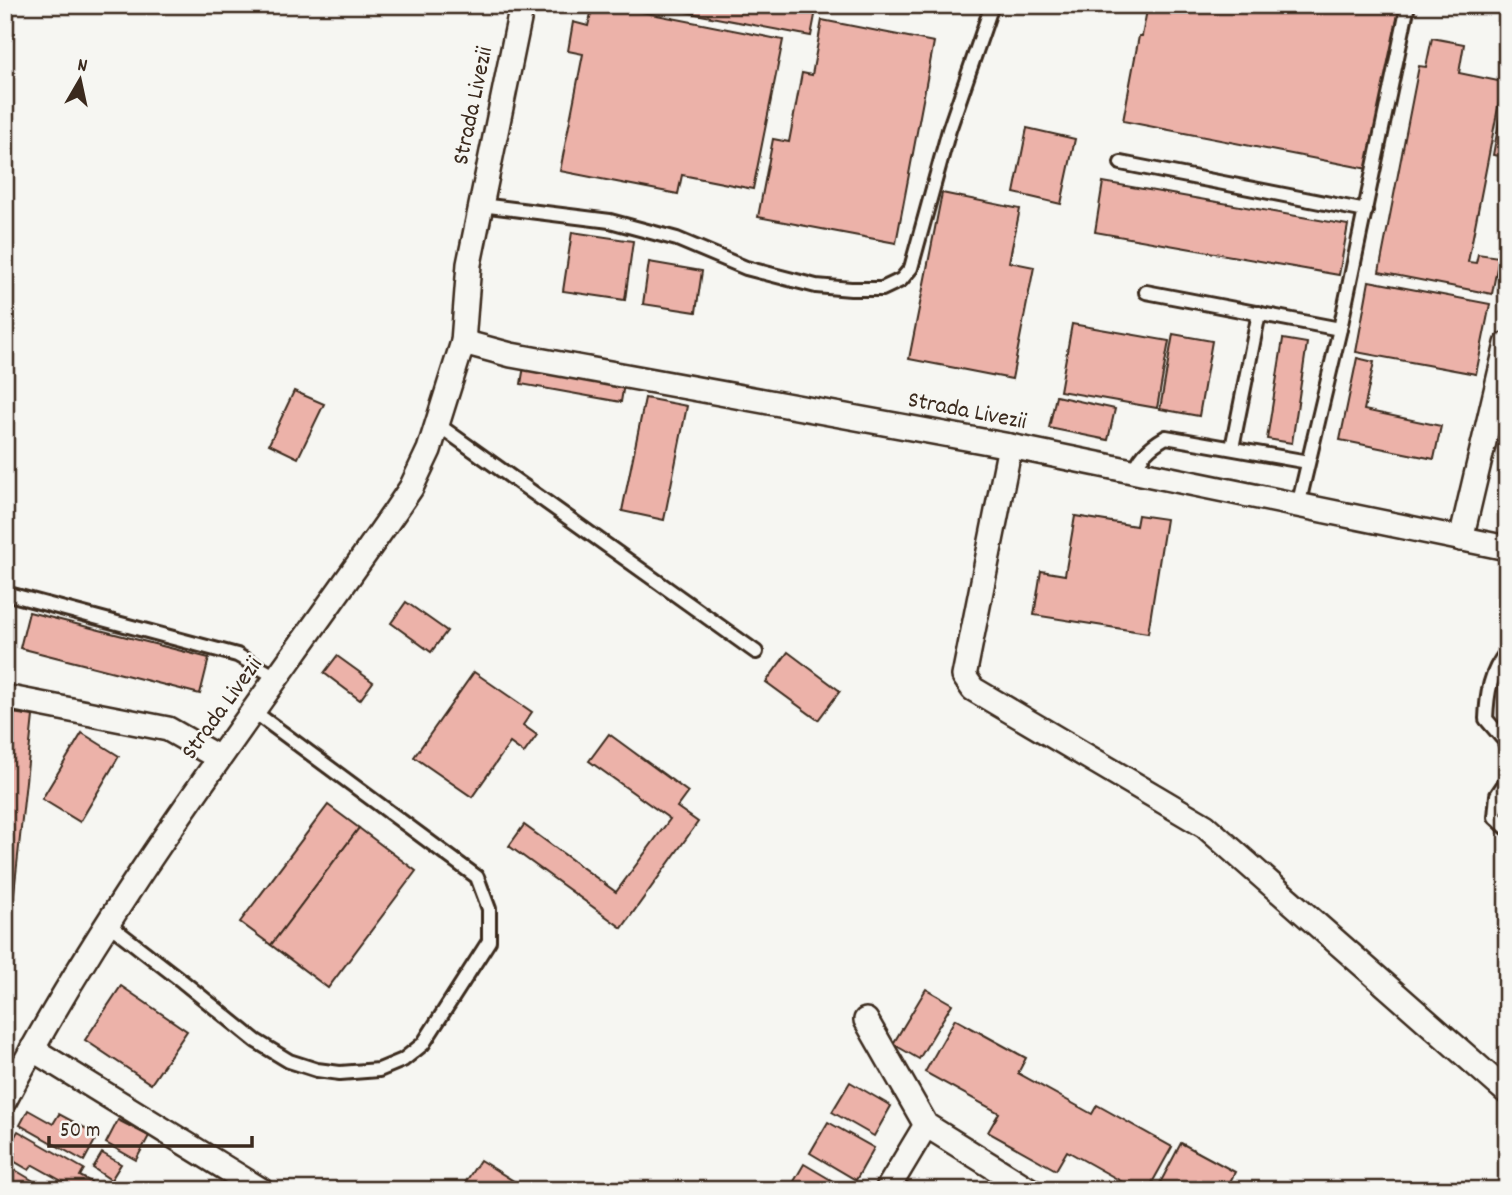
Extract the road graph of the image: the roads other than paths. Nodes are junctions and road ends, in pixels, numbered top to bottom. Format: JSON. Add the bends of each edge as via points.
{"nodes":[{"id":1,"x":522,"y":5,"type":"edge"},
{"id":2,"x":992,"y":5,"type":"edge"},
{"id":3,"x":1408,"y":5,"type":"edge"},
{"id":4,"x":1121,"y":163,"type":"dead end"},
{"id":5,"x":481,"y":205,"type":"junction"},
{"id":6,"x":1366,"y":211,"type":"junction"},
{"id":7,"x":1146,"y":292,"type":"dead end"},
{"id":8,"x":1259,"y":313,"type":"junction"},
{"id":9,"x":1340,"y":329,"type":"junction"},
{"id":10,"x":463,"y":342,"type":"junction"},
{"id":11,"x":1507,"y":344,"type":"edge"},
{"id":12,"x":437,"y":424,"type":"junction"},
{"id":13,"x":1010,"y":446,"type":"junction"},
{"id":14,"x":1232,"y":448,"type":"junction"},
{"id":15,"x":1308,"y":462,"type":"junction"},
{"id":16,"x":1135,"y":472,"type":"junction"},
{"id":17,"x":1298,"y":506,"type":"junction"},
{"id":18,"x":1461,"y":539,"type":"junction"},
{"id":19,"x":1507,"y":548,"type":"edge"},
{"id":20,"x":5,"y":593,"type":"edge"},
{"id":21,"x":756,"y":652,"type":"dead end"},
{"id":22,"x":1507,"y":652,"type":"edge"},
{"id":23,"x":278,"y":678,"type":"junction"},
{"id":24,"x":5,"y":697,"type":"edge"},
{"id":25,"x":253,"y":711,"type":"junction"},
{"id":26,"x":1507,"y":747,"type":"edge"},
{"id":27,"x":219,"y":758,"type":"junction"},
{"id":28,"x":1507,"y":780,"type":"edge"},
{"id":29,"x":1507,"y":828,"type":"edge"},
{"id":30,"x":107,"y":923,"type":"junction"},
{"id":31,"x":866,"y":1020,"type":"dead end"},
{"id":32,"x":32,"y":1049,"type":"junction"},
{"id":33,"x":1507,"y":1092,"type":"edge"},
{"id":34,"x":5,"y":1100,"type":"edge"},
{"id":35,"x":926,"y":1125,"type":"junction"},
{"id":36,"x":261,"y":1190,"type":"edge"},
{"id":37,"x":887,"y":1190,"type":"edge"},
{"id":38,"x":1030,"y":1190,"type":"edge"}],
"edges":[{"from":1,"to":5,"type":"street","name":"Strada Livezii"},
{"from":2,"to":5,"type":"lane","via":[[949,130],[911,268],[901,280],[882,289],[816,286],[746,268],[677,239],[610,221]]},
{"from":3,"to":6,"type":"lane"},
{"from":4,"to":6,"type":"lane"},
{"from":5,"to":10,"type":"street","name":"Strada Livezii","via":[[469,264]]},
{"from":6,"to":9,"type":"lane"},
{"from":7,"to":8,"type":"lane"},
{"from":8,"to":9,"type":"lane"},
{"from":8,"to":14,"type":"lane"},
{"from":9,"to":15,"type":"lane"},
{"from":10,"to":12,"type":"street","name":"Strada Livezii"},
{"from":10,"to":13,"type":"street","name":"Strada Livezii"},
{"from":11,"to":18,"type":"street"},
{"from":12,"to":21,"type":"lane"},
{"from":12,"to":23,"type":"street","name":"Strada Livezii","via":[[411,488]]},
{"from":13,"to":16,"type":"street","name":"Strada Livezii"},
{"from":13,"to":33,"type":"street","via":[[964,676],[973,689],[1205,826]]},
{"from":14,"to":15,"type":"lane"},
{"from":14,"to":16,"type":"lane","via":[[1166,437],[1138,461]]},
{"from":15,"to":17,"type":"lane"},
{"from":16,"to":17,"type":"street","name":"Strada Livezii"},
{"from":17,"to":18,"type":"street","name":"Strada Livezii"},
{"from":18,"to":19,"type":"street","name":"Strada Livezii"},
{"from":20,"to":23,"type":"lane","via":[[237,655]]},
{"from":22,"to":26,"type":"lane","via":[[1497,663],[1487,695],[1486,719]]},
{"from":23,"to":25,"type":"street","name":"Strada Livezii"},
{"from":24,"to":27,"type":"street","via":[[168,729]]},
{"from":25,"to":27,"type":"street","name":"Strada Livezii"},
{"from":25,"to":30,"type":"lane","via":[[477,877],[489,909],[489,941],[423,1044],[403,1060],[379,1070],[340,1073],[289,1061]]},
{"from":27,"to":30,"type":"street","name":"Strada Livezii"},
{"from":28,"to":29,"type":"lane","via":[[1497,795],[1495,817]]},
{"from":30,"to":32,"type":"street","name":"Strada Livezii"},
{"from":31,"to":35,"type":"street"},
{"from":32,"to":34,"type":"street","name":"Strada Livezii"},
{"from":32,"to":36,"type":"street"},
{"from":35,"to":37,"type":"street"},
{"from":35,"to":38,"type":"street"}]}
